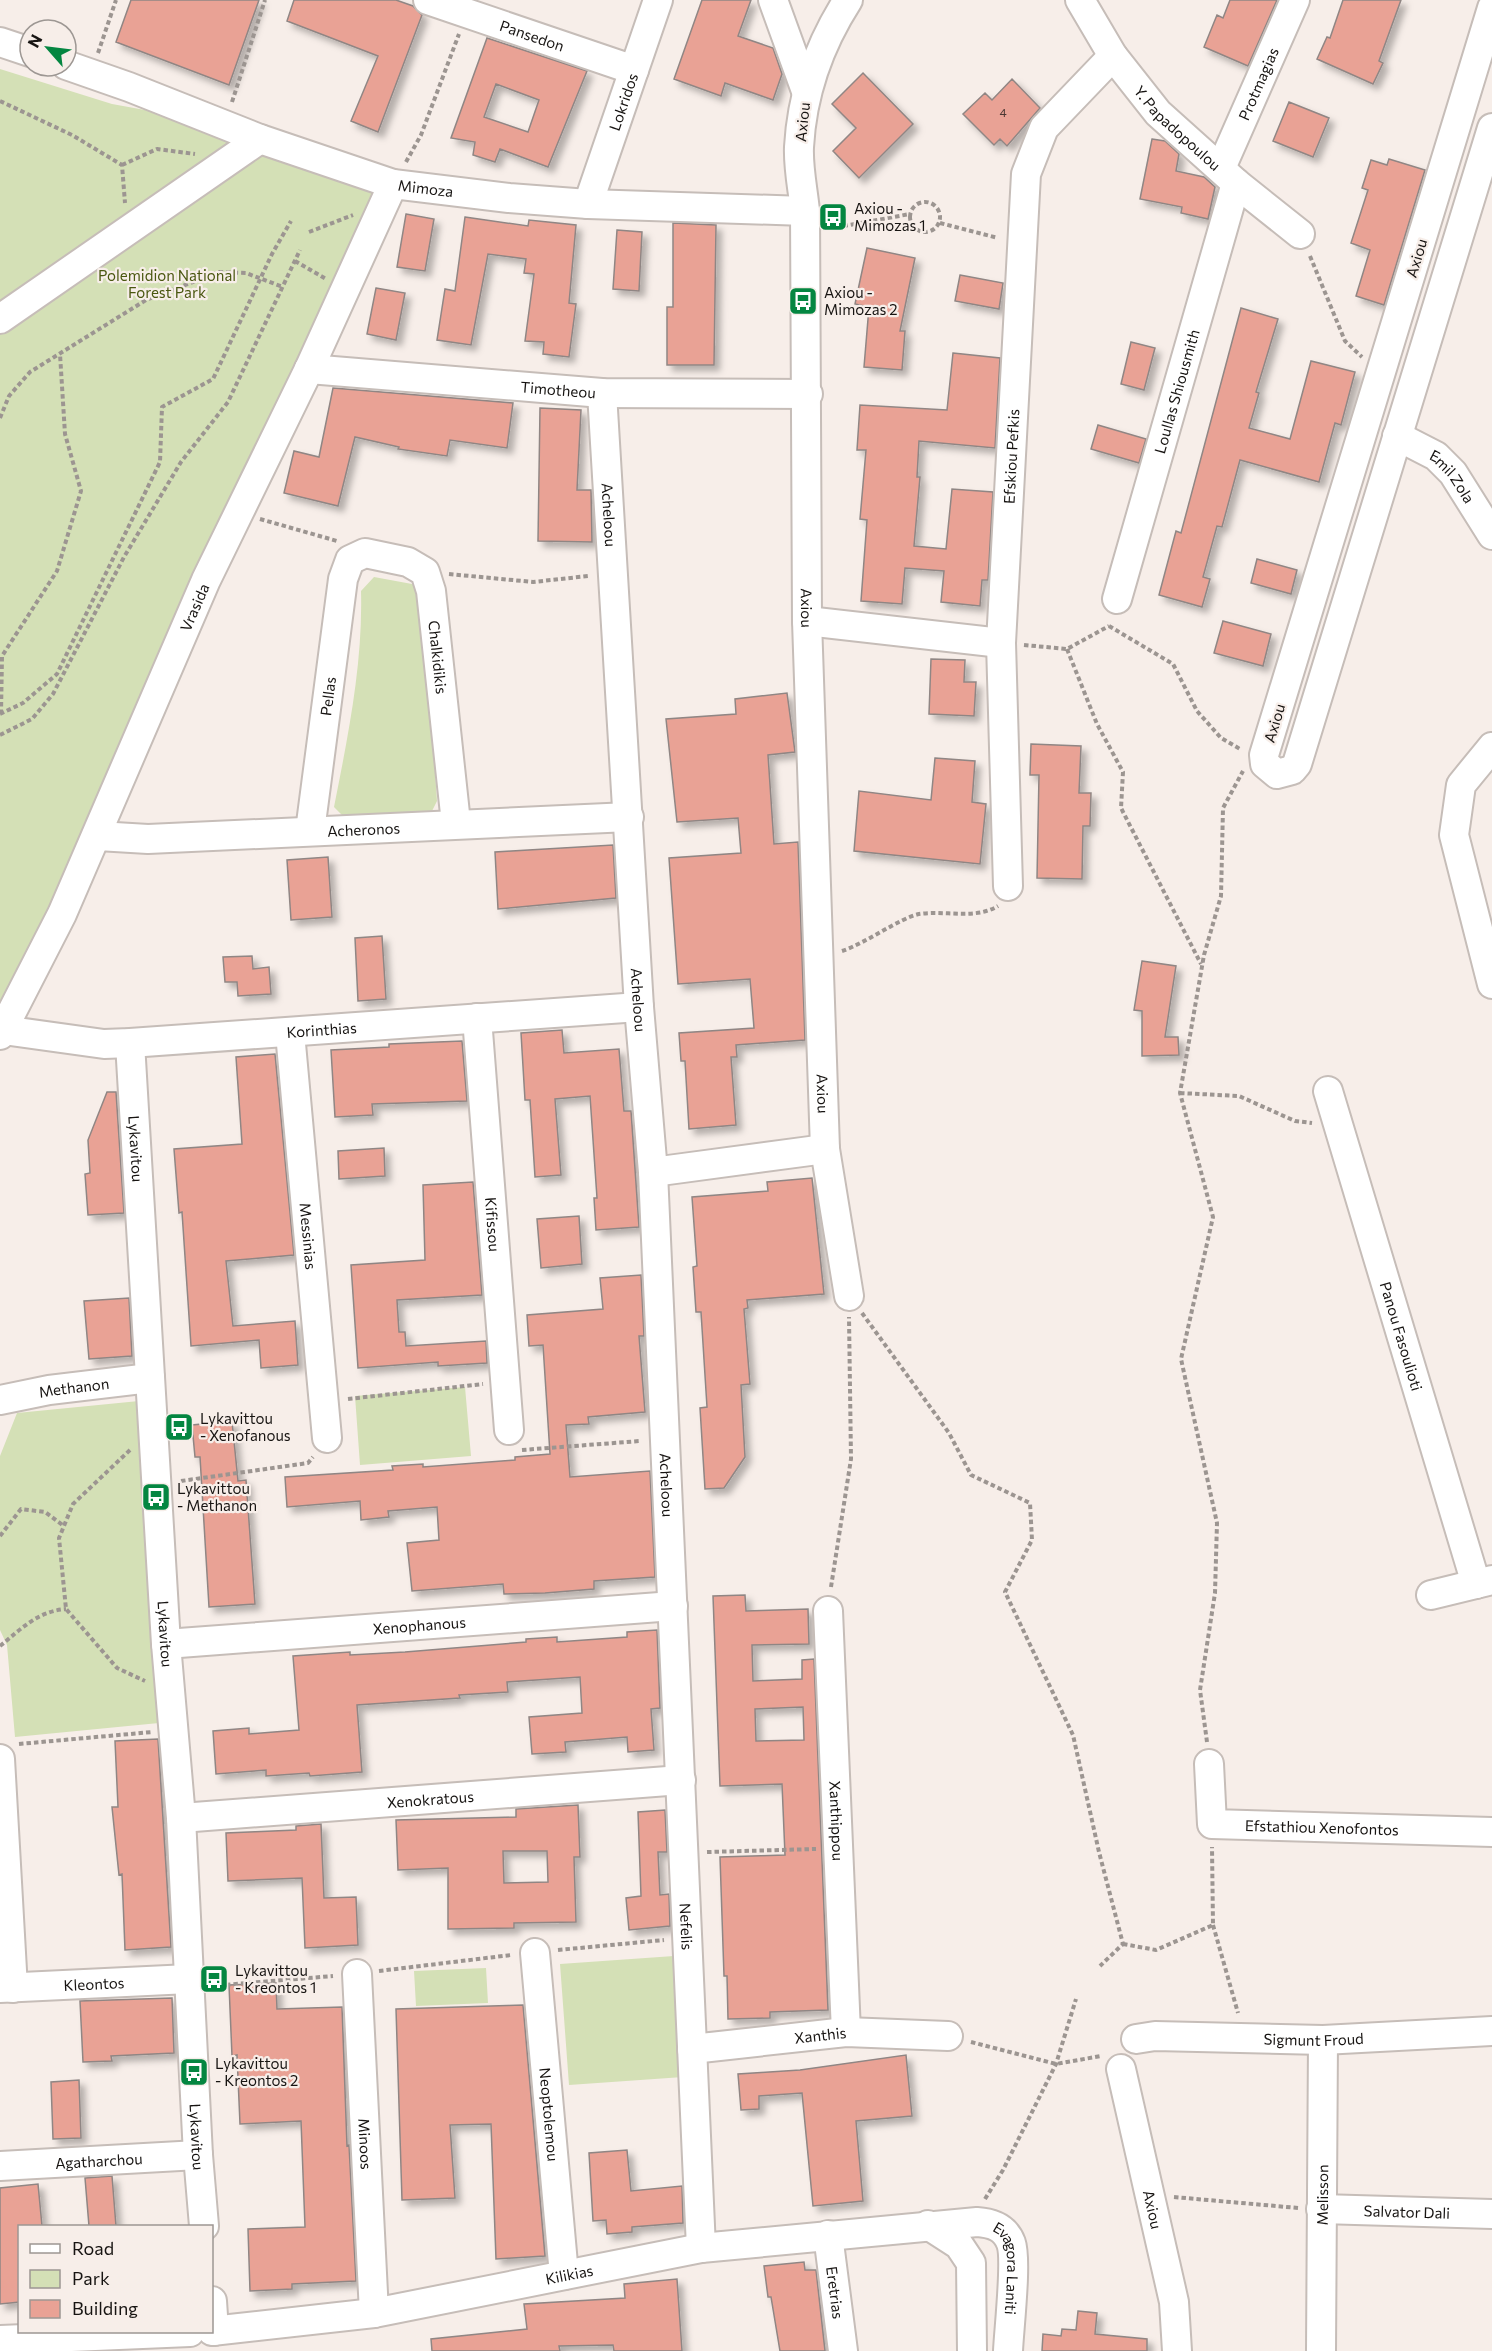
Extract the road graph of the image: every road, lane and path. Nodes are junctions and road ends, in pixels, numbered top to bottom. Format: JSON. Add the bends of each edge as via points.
{"nodes":[{"id":1,"x":116,"y":0,"type":"edge"},
{"id":2,"x":265,"y":0,"type":"edge"},
{"id":3,"x":428,"y":0,"type":"edge"},
{"id":4,"x":658,"y":0,"type":"edge"},
{"id":5,"x":773,"y":0,"type":"edge"},
{"id":6,"x":848,"y":0,"type":"edge"},
{"id":7,"x":1080,"y":0,"type":"edge"},
{"id":8,"x":1295,"y":0,"type":"edge"},
{"id":9,"x":468,"y":7,"type":"edge"},
{"id":10,"x":1492,"y":8,"type":"edge"},
{"id":11,"x":0,"y":42,"type":"edge"},
{"id":12,"x":18,"y":48,"type":"edge"},
{"id":13,"x":1113,"y":56,"type":"junction"},
{"id":14,"x":78,"y":69,"type":"edge"},
{"id":15,"x":634,"y":70,"type":"junction"},
{"id":16,"x":806,"y":91,"type":"junction"},
{"id":17,"x":0,"y":101,"type":"edge"},
{"id":18,"x":1459,"y":115,"type":"junction"},
{"id":19,"x":225,"y":125,"type":"junction"},
{"id":20,"x":1492,"y":126,"type":"edge"},
{"id":21,"x":260,"y":139,"type":"junction"},
{"id":22,"x":230,"y":159,"type":"junction"},
{"id":23,"x":122,"y":165,"type":"junction"},
{"id":24,"x":1228,"y":175,"type":"junction"},
{"id":25,"x":389,"y":193,"type":"junction"},
{"id":26,"x":588,"y":204,"type":"junction"},
{"id":27,"x":805,"y":211,"type":"junction"},
{"id":28,"x":910,"y":214,"type":"junction"},
{"id":29,"x":140,"y":221,"type":"junction"},
{"id":30,"x":291,"y":221,"type":"dead end"},
{"id":31,"x":940,"y":223,"type":"junction"},
{"id":32,"x":309,"y":232,"type":"dead end"},
{"id":33,"x":1300,"y":234,"type":"joint"},
{"id":34,"x":1022,"y":245,"type":"junction"},
{"id":35,"x":300,"y":250,"type":"dead end"},
{"id":36,"x":295,"y":261,"type":"junction"},
{"id":37,"x":261,"y":279,"type":"junction"},
{"id":38,"x":284,"y":287,"type":"junction"},
{"id":39,"x":345,"y":289,"type":"junction"},
{"id":40,"x":0,"y":319,"type":"edge"},
{"id":41,"x":60,"y":354,"type":"junction"},
{"id":42,"x":309,"y":369,"type":"junction"},
{"id":43,"x":1380,"y":374,"type":"junction"},
{"id":44,"x":602,"y":393,"type":"junction"},
{"id":45,"x":808,"y":394,"type":"junction"},
{"id":46,"x":0,"y":418,"type":"edge"},
{"id":47,"x":1397,"y":436,"type":"junction"},
{"id":48,"x":239,"y":513,"type":"junction"},
{"id":49,"x":1492,"y":535,"type":"edge"},
{"id":50,"x":350,"y":560,"type":"junction"},
{"id":51,"x":425,"y":572,"type":"junction"},
{"id":52,"x":613,"y":573,"type":"junction"},
{"id":53,"x":1117,"y":599,"type":"joint"},
{"id":54,"x":807,"y":621,"type":"junction"},
{"id":55,"x":1109,"y":626,"type":"junction"},
{"id":56,"x":1001,"y":643,"type":"junction"},
{"id":57,"x":1067,"y":649,"type":"junction"},
{"id":58,"x":1,"y":714,"type":"edge"},
{"id":59,"x":0,"y":735,"type":"edge"},
{"id":60,"x":1492,"y":747,"type":"edge"},
{"id":61,"x":1258,"y":755,"type":"junction"},
{"id":62,"x":629,"y":817,"type":"junction"},
{"id":63,"x":456,"y":823,"type":"junction"},
{"id":64,"x":310,"y":831,"type":"junction"},
{"id":65,"x":98,"y":836,"type":"junction"},
{"id":66,"x":1008,"y":886,"type":"joint"},
{"id":67,"x":819,"y":958,"type":"junction"},
{"id":68,"x":1202,"y":966,"type":"junction"},
{"id":69,"x":1492,"y":984,"type":"edge"},
{"id":70,"x":639,"y":1007,"type":"junction"},
{"id":71,"x":477,"y":1018,"type":"junction"},
{"id":72,"x":1,"y":1033,"type":"edge"},
{"id":73,"x":290,"y":1033,"type":"junction"},
{"id":74,"x":130,"y":1043,"type":"junction"},
{"id":75,"x":1328,"y":1091,"type":"dead end"},
{"id":76,"x":1180,"y":1093,"type":"junction"},
{"id":77,"x":1338,"y":1125,"type":"junction"},
{"id":78,"x":825,"y":1149,"type":"junction"},
{"id":79,"x":653,"y":1172,"type":"junction"},
{"id":80,"x":849,"y":1296,"type":"junction"},
{"id":81,"x":150,"y":1378,"type":"junction"},
{"id":82,"x":505,"y":1382,"type":"junction"},
{"id":83,"x":0,"y":1401,"type":"edge"},
{"id":84,"x":323,"y":1401,"type":"junction"},
{"id":85,"x":509,"y":1430,"type":"joint"},
{"id":86,"x":327,"y":1438,"type":"joint"},
{"id":87,"x":665,"y":1439,"type":"junction"},
{"id":88,"x":154,"y":1446,"type":"junction"},
{"id":89,"x":156,"y":1484,"type":"junction"},
{"id":90,"x":64,"y":1526,"type":"junction"},
{"id":91,"x":0,"y":1536,"type":"edge"},
{"id":92,"x":1484,"y":1582,"type":"edge"},
{"id":93,"x":1431,"y":1595,"type":"dead end"},
{"id":94,"x":673,"y":1606,"type":"junction"},
{"id":95,"x":66,"y":1609,"type":"junction"},
{"id":96,"x":828,"y":1611,"type":"joint"},
{"id":97,"x":166,"y":1644,"type":"junction"},
{"id":98,"x":0,"y":1646,"type":"edge"},
{"id":99,"x":170,"y":1692,"type":"junction"},
{"id":100,"x":173,"y":1730,"type":"junction"},
{"id":101,"x":6,"y":1752,"type":"edge"},
{"id":102,"x":1209,"y":1764,"type":"joint"},
{"id":103,"x":681,"y":1779,"type":"junction"},
{"id":104,"x":181,"y":1818,"type":"junction"},
{"id":105,"x":1212,"y":1824,"type":"junction"},
{"id":106,"x":1492,"y":1832,"type":"edge"},
{"id":107,"x":838,"y":1848,"type":"junction"},
{"id":108,"x":684,"y":1853,"type":"junction"},
{"id":109,"x":1213,"y":1924,"type":"junction"},
{"id":110,"x":687,"y":1938,"type":"junction"},
{"id":111,"x":1123,"y":1944,"type":"junction"},
{"id":112,"x":535,"y":1953,"type":"junction"},
{"id":113,"x":1100,"y":1966,"type":"dead end"},
{"id":114,"x":357,"y":1974,"type":"junction"},
{"id":115,"x":190,"y":1983,"type":"junction"},
{"id":116,"x":7,"y":1988,"type":"edge"},
{"id":117,"x":1076,"y":2000,"type":"dead end"},
{"id":118,"x":1492,"y":2031,"type":"edge"},
{"id":119,"x":846,"y":2032,"type":"junction"},
{"id":120,"x":948,"y":2036,"type":"joint"},
{"id":121,"x":1245,"y":2037,"type":"junction"},
{"id":122,"x":1136,"y":2039,"type":"dead end"},
{"id":123,"x":1323,"y":2040,"type":"junction"},
{"id":124,"x":692,"y":2049,"type":"junction"},
{"id":125,"x":1112,"y":2062,"type":"joint"},
{"id":126,"x":1056,"y":2064,"type":"junction"},
{"id":127,"x":198,"y":2155,"type":"junction"},
{"id":128,"x":0,"y":2166,"type":"edge"},
{"id":129,"x":1150,"y":2195,"type":"junction"},
{"id":130,"x":1321,"y":2209,"type":"junction"},
{"id":131,"x":1492,"y":2214,"type":"edge"},
{"id":132,"x":977,"y":2222,"type":"junction"},
{"id":133,"x":204,"y":2225,"type":"edge"},
{"id":134,"x":928,"y":2225,"type":"junction"},
{"id":135,"x":828,"y":2235,"type":"junction"},
{"id":136,"x":701,"y":2248,"type":"junction"},
{"id":137,"x":564,"y":2275,"type":"junction"},
{"id":138,"x":374,"y":2313,"type":"junction"},
{"id":139,"x":213,"y":2330,"type":"edge"},
{"id":140,"x":193,"y":2333,"type":"edge"},
{"id":141,"x":0,"y":2340,"type":"edge"},
{"id":142,"x":137,"y":2342,"type":"edge"},
{"id":143,"x":843,"y":2351,"type":"edge"},
{"id":144,"x":972,"y":2351,"type":"edge"},
{"id":145,"x":1008,"y":2351,"type":"edge"},
{"id":146,"x":1177,"y":2351,"type":"edge"},
{"id":147,"x":1321,"y":2351,"type":"edge"}],
"edges":[{"from":1,"to":14,"type":"path"},
{"from":2,"to":19,"type":"path"},
{"from":3,"to":9,"type":"street","name":"Pansedon"},
{"from":4,"to":15,"type":"street","name":"Lokridos"},
{"from":5,"to":16,"type":"street"},
{"from":6,"to":16,"type":"street","name":"Axiou","via":[[827,33]]},
{"from":7,"to":13,"type":"street","name":"Y. Papadopoulou"},
{"from":8,"to":24,"type":"street","name":"Protmagias"},
{"from":9,"to":15,"type":"street","name":"Pansedon"},
{"from":9,"to":25,"type":"path","via":[[422,135]]},
{"from":10,"to":18,"type":"street","name":"Axiou"},
{"from":11,"to":12,"type":"street"},
{"from":13,"to":24,"type":"street","name":"Y. Papadopoulou","via":[[1158,113]]},
{"from":13,"to":34,"type":"street","name":"Efskiou Pefkis","via":[[1044,128],[1026,174]]},
{"from":14,"to":19,"type":"street","name":"Mimoza"},
{"from":15,"to":26,"type":"street","name":"Lokridos"},
{"from":16,"to":27,"type":"street","name":"Axiou","via":[[799,148]]},
{"from":17,"to":23,"type":"path","via":[[72,135]]},
{"from":18,"to":20,"type":"street"},
{"from":18,"to":43,"type":"street","name":"Axiou"},
{"from":19,"to":21,"type":"street","name":"Mimoza"},
{"from":20,"to":47,"type":"street","name":"Axiou"},
{"from":21,"to":22,"type":"street"},
{"from":21,"to":25,"type":"street","name":"Mimoza"},
{"from":22,"to":23,"type":"path","via":[[157,149]]},
{"from":22,"to":29,"type":"street"},
{"from":23,"to":29,"type":"path","via":[[124,202]]},
{"from":24,"to":33,"type":"street","name":"Y. Papadopoulou"},
{"from":24,"to":53,"type":"street","name":"Loullas Shiousmith"},
{"from":25,"to":26,"type":"street","name":"Mimoza"},
{"from":25,"to":32,"type":"path"},
{"from":25,"to":39,"type":"street","name":"Vrasida"},
{"from":26,"to":27,"type":"street","name":"Mimoza"},
{"from":27,"to":28,"type":"path","via":[[833,228]]},
{"from":27,"to":45,"type":"street","name":"Axiou"},
{"from":28,"to":31,"type":"path","via":[[918,231],[929,232]]},
{"from":28,"to":31,"type":"path","via":[[915,205],[930,202],[940,212]]},
{"from":29,"to":40,"type":"street"},
{"from":30,"to":37,"type":"path"},
{"from":31,"to":34,"type":"path"},
{"from":33,"to":43,"type":"path","via":[[1345,341]]},
{"from":34,"to":56,"type":"street","name":"Efskiou Pefkis"},
{"from":35,"to":36,"type":"path"},
{"from":36,"to":38,"type":"path"},
{"from":36,"to":39,"type":"path"},
{"from":37,"to":38,"type":"path"},
{"from":37,"to":41,"type":"path","via":[[246,273],[219,272],[146,300]]},
{"from":37,"to":58,"type":"path","via":[[213,379],[162,407],[160,462],[57,674],[23,703]]},
{"from":38,"to":59,"type":"path","via":[[228,402],[182,462],[123,557],[53,694],[32,719]]},
{"from":39,"to":42,"type":"street","name":"Vrasida"},
{"from":41,"to":46,"type":"path","via":[[30,372],[9,396]]},
{"from":41,"to":58,"type":"path","via":[[65,434],[81,491],[57,570],[2,656]]},
{"from":42,"to":44,"type":"street","name":"Timotheou"},
{"from":42,"to":48,"type":"street","name":"Vrasida"},
{"from":43,"to":61,"type":"street","name":"Axiou"},
{"from":44,"to":45,"type":"street","name":"Timotheou"},
{"from":44,"to":52,"type":"street","name":"Acheloou"},
{"from":45,"to":54,"type":"street","name":"Axiou"},
{"from":47,"to":49,"type":"street","name":"Emil Zola","via":[[1436,456],[1453,473]]},
{"from":47,"to":61,"type":"street","name":"Axiou","via":[[1297,764],[1292,770],[1276,774]]},
{"from":48,"to":50,"type":"path","via":[[341,542]]},
{"from":48,"to":65,"type":"street","name":"Vrasida","via":[[206,580]]},
{"from":50,"to":51,"type":"street","via":[[365,553],[408,562]]},
{"from":50,"to":64,"type":"street","name":"Pellas","via":[[343,579]]},
{"from":51,"to":52,"type":"path","via":[[533,582]]},
{"from":51,"to":63,"type":"street","name":"Chalkidikis","via":[[431,591]]},
{"from":52,"to":62,"type":"street","name":"Acheloou"},
{"from":53,"to":55,"type":"path"},
{"from":54,"to":56,"type":"street"},
{"from":54,"to":67,"type":"street","name":"Axiou"},
{"from":55,"to":57,"type":"path"},
{"from":55,"to":61,"type":"path","via":[[1173,664],[1197,711],[1221,738]]},
{"from":56,"to":57,"type":"path"},
{"from":56,"to":66,"type":"street","name":"Efskiou Pefkis"},
{"from":57,"to":68,"type":"path","via":[[1097,724],[1124,772],[1121,808]]},
{"from":60,"to":69,"type":"street","via":[[1461,785],[1454,835]]},
{"from":61,"to":68,"type":"path","via":[[1223,808],[1221,896]]},
{"from":62,"to":63,"type":"street","name":"Acheronos"},
{"from":62,"to":70,"type":"street","name":"Acheloou"},
{"from":63,"to":64,"type":"street","name":"Acheronos"},
{"from":64,"to":65,"type":"street","name":"Acheronos","via":[[148,839]]},
{"from":65,"to":72,"type":"street","name":"Vrasida"},
{"from":66,"to":67,"type":"path","via":[[999,905],[988,912],[917,914],[858,946]]},
{"from":67,"to":78,"type":"street","name":"Axiou"},
{"from":68,"to":76,"type":"path"},
{"from":70,"to":71,"type":"street","name":"Korinthias"},
{"from":70,"to":79,"type":"street","name":"Acheloou"},
{"from":71,"to":73,"type":"street","name":"Korinthias"},
{"from":71,"to":82,"type":"street","name":"Kifissou"},
{"from":72,"to":74,"type":"street","name":"Korinthias","via":[[104,1044]]},
{"from":73,"to":74,"type":"street","name":"Korinthias"},
{"from":73,"to":84,"type":"street","name":"Messinias"},
{"from":74,"to":81,"type":"street","name":"Lykavitou"},
{"from":75,"to":77,"type":"street","name":"Panou Fasoulioti"},
{"from":76,"to":77,"type":"path","via":[[1239,1096],[1295,1121]]},
{"from":76,"to":102,"type":"path","via":[[1213,1217],[1181,1359],[1217,1523],[1215,1593],[1200,1690]]},
{"from":77,"to":92,"type":"street","name":"Panou Fasoulioti"},
{"from":78,"to":79,"type":"street"},
{"from":78,"to":80,"type":"street","name":"Axiou"},
{"from":79,"to":87,"type":"street","name":"Acheloou"},
{"from":80,"to":96,"type":"path","via":[[851,1459]]},
{"from":80,"to":111,"type":"path","via":[[949,1433],[970,1474],[1030,1503],[1032,1540],[1005,1592],[1073,1735]]},
{"from":81,"to":83,"type":"street","name":"Methanon","via":[[49,1390]]},
{"from":81,"to":88,"type":"street","name":"Lykavitou"},
{"from":82,"to":84,"type":"path"},
{"from":82,"to":85,"type":"street","name":"Kifissou"},
{"from":84,"to":86,"type":"street","name":"Messinias"},
{"from":85,"to":87,"type":"path","via":[[521,1450]]},
{"from":86,"to":89,"type":"path","via":[[308,1463]]},
{"from":87,"to":94,"type":"street","name":"Acheloou"},
{"from":88,"to":89,"type":"street","name":"Lykavitou"},
{"from":88,"to":90,"type":"path","via":[[127,1451],[73,1504]]},
{"from":89,"to":97,"type":"street","name":"Lykavitou"},
{"from":90,"to":91,"type":"path","via":[[45,1512],[21,1509]]},
{"from":90,"to":95,"type":"path","via":[[59,1538]]},
{"from":92,"to":93,"type":"street"},
{"from":94,"to":97,"type":"street","name":"Xenophanous"},
{"from":94,"to":103,"type":"street","name":"Nefelis"},
{"from":95,"to":98,"type":"path","via":[[50,1610]]},
{"from":95,"to":99,"type":"path","via":[[117,1668]]},
{"from":96,"to":107,"type":"street","name":"Xanthippou"},
{"from":97,"to":99,"type":"street","name":"Lykavitou"},
{"from":99,"to":100,"type":"street","name":"Lykavitou"},
{"from":100,"to":101,"type":"path"},
{"from":100,"to":104,"type":"street","name":"Lykavitou"},
{"from":101,"to":116,"type":"street"},
{"from":102,"to":105,"type":"street"},
{"from":103,"to":104,"type":"street","name":"Xenokratous"},
{"from":103,"to":108,"type":"street","name":"Nefelis"},
{"from":104,"to":115,"type":"street","name":"Lykavitou"},
{"from":105,"to":106,"type":"street","name":"Efstathiou Xenofontos"},
{"from":105,"to":109,"type":"path"},
{"from":107,"to":108,"type":"path"},
{"from":107,"to":119,"type":"street","name":"Xanthippou"},
{"from":108,"to":110,"type":"street","name":"Nefelis"},
{"from":109,"to":111,"type":"path","via":[[1156,1950]]},
{"from":109,"to":121,"type":"path"},
{"from":110,"to":112,"type":"path"},
{"from":110,"to":124,"type":"street","name":"Nefelis"},
{"from":111,"to":113,"type":"path"},
{"from":112,"to":114,"type":"path"},
{"from":112,"to":137,"type":"street","name":"Neoptolemou"},
{"from":114,"to":115,"type":"path"},
{"from":114,"to":138,"type":"street","name":"Minoos"},
{"from":115,"to":116,"type":"street","name":"Kleontos"},
{"from":115,"to":127,"type":"street","name":"Lykavitou"},
{"from":117,"to":126,"type":"path"},
{"from":118,"to":123,"type":"street","name":"Sigmunt Froud"},
{"from":119,"to":120,"type":"street","name":"Xanthis"},
{"from":119,"to":124,"type":"street","name":"Xanthis"},
{"from":120,"to":126,"type":"path"},
{"from":121,"to":122,"type":"street","name":"Sigmunt Froud"},
{"from":121,"to":123,"type":"street","name":"Sigmunt Froud"},
{"from":123,"to":130,"type":"street","name":"Melisson"},
{"from":124,"to":136,"type":"street","name":"Nefelis"},
{"from":125,"to":126,"type":"path"},
{"from":125,"to":129,"type":"street","name":"Axiou"},
{"from":126,"to":132,"type":"path","via":[[986,2197]]},
{"from":127,"to":128,"type":"street","name":"Agatharchou"},
{"from":127,"to":133,"type":"street","name":"Lykavitou"},
{"from":129,"to":130,"type":"path"},
{"from":129,"to":146,"type":"street","name":"Axiou","via":[[1174,2302]]},
{"from":130,"to":131,"type":"street","name":"Salvator Dali"},
{"from":130,"to":147,"type":"street","name":"Melisson"},
{"from":132,"to":134,"type":"street","name":"Evagora Laniti"},
{"from":132,"to":145,"type":"street","name":"Evagora Laniti","via":[[999,2227],[1011,2244]]},
{"from":134,"to":135,"type":"street","name":"Kilikias"},
{"from":134,"to":144,"type":"street","name":"Evagora Laniti","via":[[959,2245],[971,2263]]},
{"from":135,"to":136,"type":"street","name":"Kilikias"},
{"from":135,"to":143,"type":"street","name":"Eretrias"},
{"from":136,"to":137,"type":"street","name":"Kilikias"},
{"from":137,"to":138,"type":"street","name":"Kilikias"},
{"from":138,"to":139,"type":"street","name":"Kilikias"},
{"from":140,"to":142,"type":"street","name":"Kilikias"},
{"from":141,"to":142,"type":"street","name":"Kilikias"}]}
